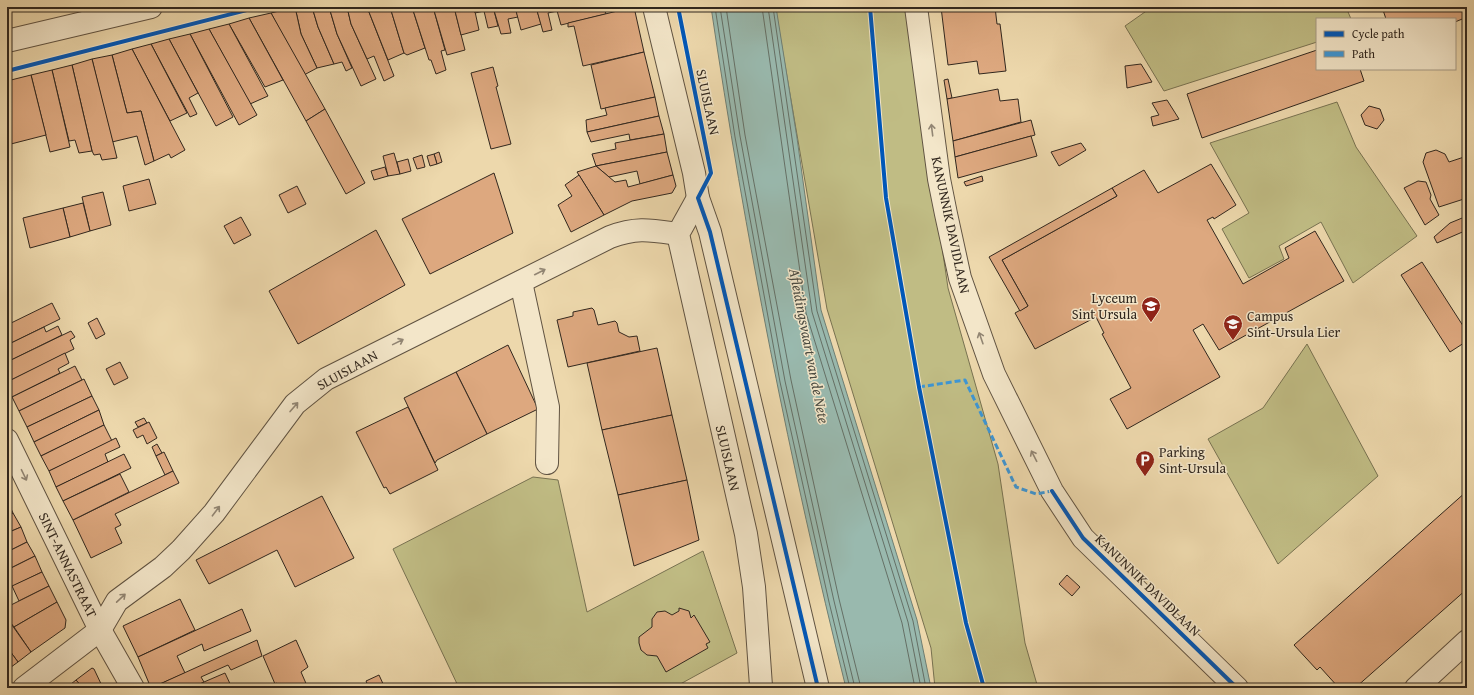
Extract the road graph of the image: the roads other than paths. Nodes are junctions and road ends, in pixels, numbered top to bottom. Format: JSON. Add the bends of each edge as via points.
{"nodes":[{"id":1,"x":151,"y":7,"type":"edge"},
{"id":2,"x":654,"y":7,"type":"edge"},
{"id":3,"x":916,"y":7,"type":"edge"},
{"id":4,"x":7,"y":41,"type":"edge"},
{"id":5,"x":698,"y":198,"type":"junction"},
{"id":6,"x":678,"y":234,"type":"junction"},
{"id":7,"x":521,"y":282,"type":"junction"},
{"id":8,"x":7,"y":440,"type":"edge"},
{"id":9,"x":547,"y":463,"type":"dead end"},
{"id":10,"x":100,"y":630,"type":"junction"},
{"id":11,"x":1467,"y":641,"type":"edge"},
{"id":12,"x":761,"y":686,"type":"dead end"},
{"id":13,"x":24,"y":688,"type":"edge"},
{"id":14,"x":133,"y":688,"type":"edge"},
{"id":15,"x":818,"y":688,"type":"edge"},
{"id":16,"x":1237,"y":688,"type":"edge"},
{"id":17,"x":1416,"y":688,"type":"edge"}],
"edges":[{"from":1,"to":4,"type":"street"},
{"from":2,"to":5,"type":"street","name":"SLUISLAAN"},
{"from":16,"to":3,"type":"street","name":"KANUNNIK DAVIDLAAN","one_way":true,"via":[[1083,538],[1052,491],[994,374],[960,278],[942,193]]},
{"from":5,"to":6,"type":"street"},
{"from":5,"to":15,"type":"street","name":"SLUISLAAN","via":[[711,239]]},
{"from":7,"to":6,"type":"street","name":"SLUISLAAN","one_way":true,"via":[[628,230],[645,229]]},
{"from":6,"to":12,"type":"street","name":"SLUISLAAN","via":[[746,534],[754,587]]},
{"from":7,"to":9,"type":"street","via":[[548,407]]},
{"from":10,"to":7,"type":"street","name":"SLUISLAAN","one_way":true,"via":[[117,600],[163,567],[200,530],[307,393],[332,375]]},
{"from":8,"to":10,"type":"street","name":"SINT-ANNASTRAAT","one_way":true},
{"from":10,"to":13,"type":"street"},
{"from":10,"to":14,"type":"street","name":"SINT-ANNASTRAAT"},
{"from":11,"to":17,"type":"street"}]}
